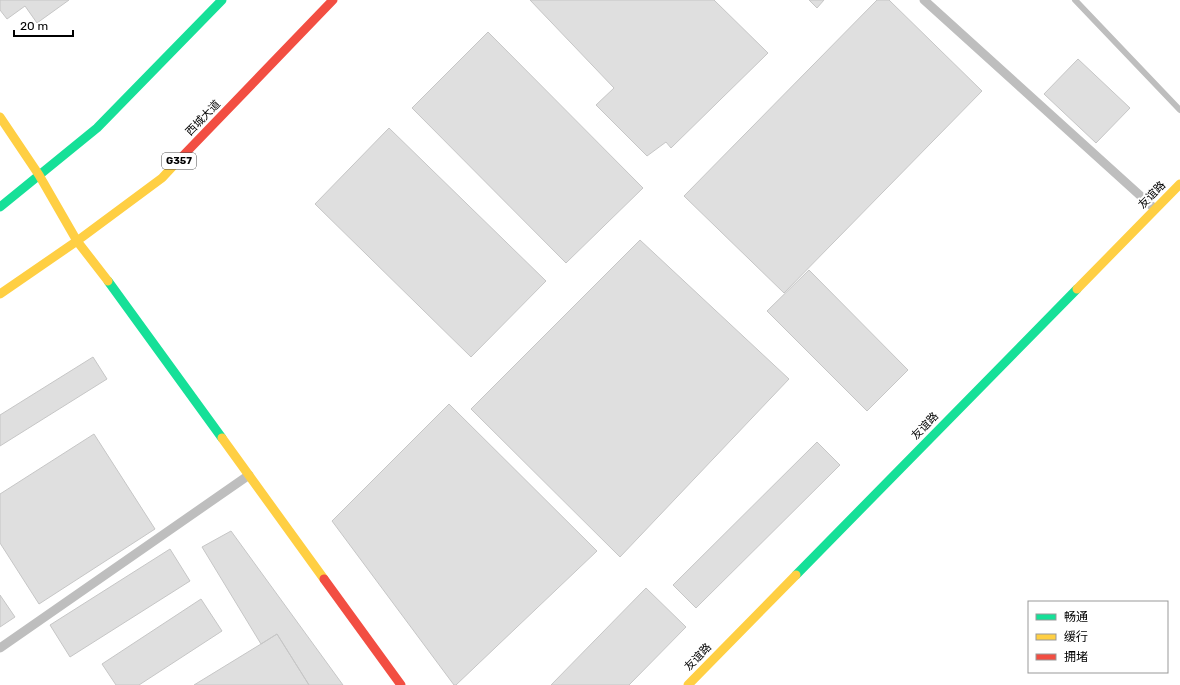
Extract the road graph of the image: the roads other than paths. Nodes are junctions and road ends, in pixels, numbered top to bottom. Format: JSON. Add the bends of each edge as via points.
{"nodes":[{"id":1,"x":222,"y":0,"type":"edge"},
{"id":2,"x":333,"y":0,"type":"edge"},
{"id":3,"x":924,"y":0,"type":"edge"},
{"id":4,"x":0,"y":117,"type":"edge"},
{"id":5,"x":12,"y":135,"type":"junction"},
{"id":6,"x":0,"y":137,"type":"edge"},
{"id":7,"x":39,"y":176,"type":"junction"},
{"id":8,"x":1180,"y":184,"type":"edge"},
{"id":9,"x":0,"y":207,"type":"edge"},
{"id":10,"x":1155,"y":209,"type":"junction"},
{"id":11,"x":77,"y":241,"type":"junction"},
{"id":12,"x":0,"y":294,"type":"edge"},
{"id":13,"x":249,"y":475,"type":"junction"},
{"id":14,"x":0,"y":648,"type":"edge"},
{"id":15,"x":401,"y":685,"type":"edge"},
{"id":16,"x":688,"y":685,"type":"edge"}],
"edges":[{"from":1,"to":7,"type":"main road","via":[[97,128]]},
{"from":2,"to":11,"type":"main road","name":"西城大道","number":"G357","via":[[162,178]]},
{"from":3,"to":10,"type":"lane"},
{"from":4,"to":5,"type":"main road"},
{"from":5,"to":6,"type":"lane"},
{"from":5,"to":7,"type":"main road"},
{"from":7,"to":9,"type":"main road"},
{"from":7,"to":11,"type":"main road"},
{"from":8,"to":10,"type":"main road","name":"友谊路"},
{"from":10,"to":16,"type":"main road","name":"友谊路"},
{"from":11,"to":12,"type":"main road","name":"西城大道","number":"G357"},
{"from":11,"to":13,"type":"main road"},
{"from":13,"to":14,"type":"lane"},
{"from":13,"to":15,"type":"main road"}]}
